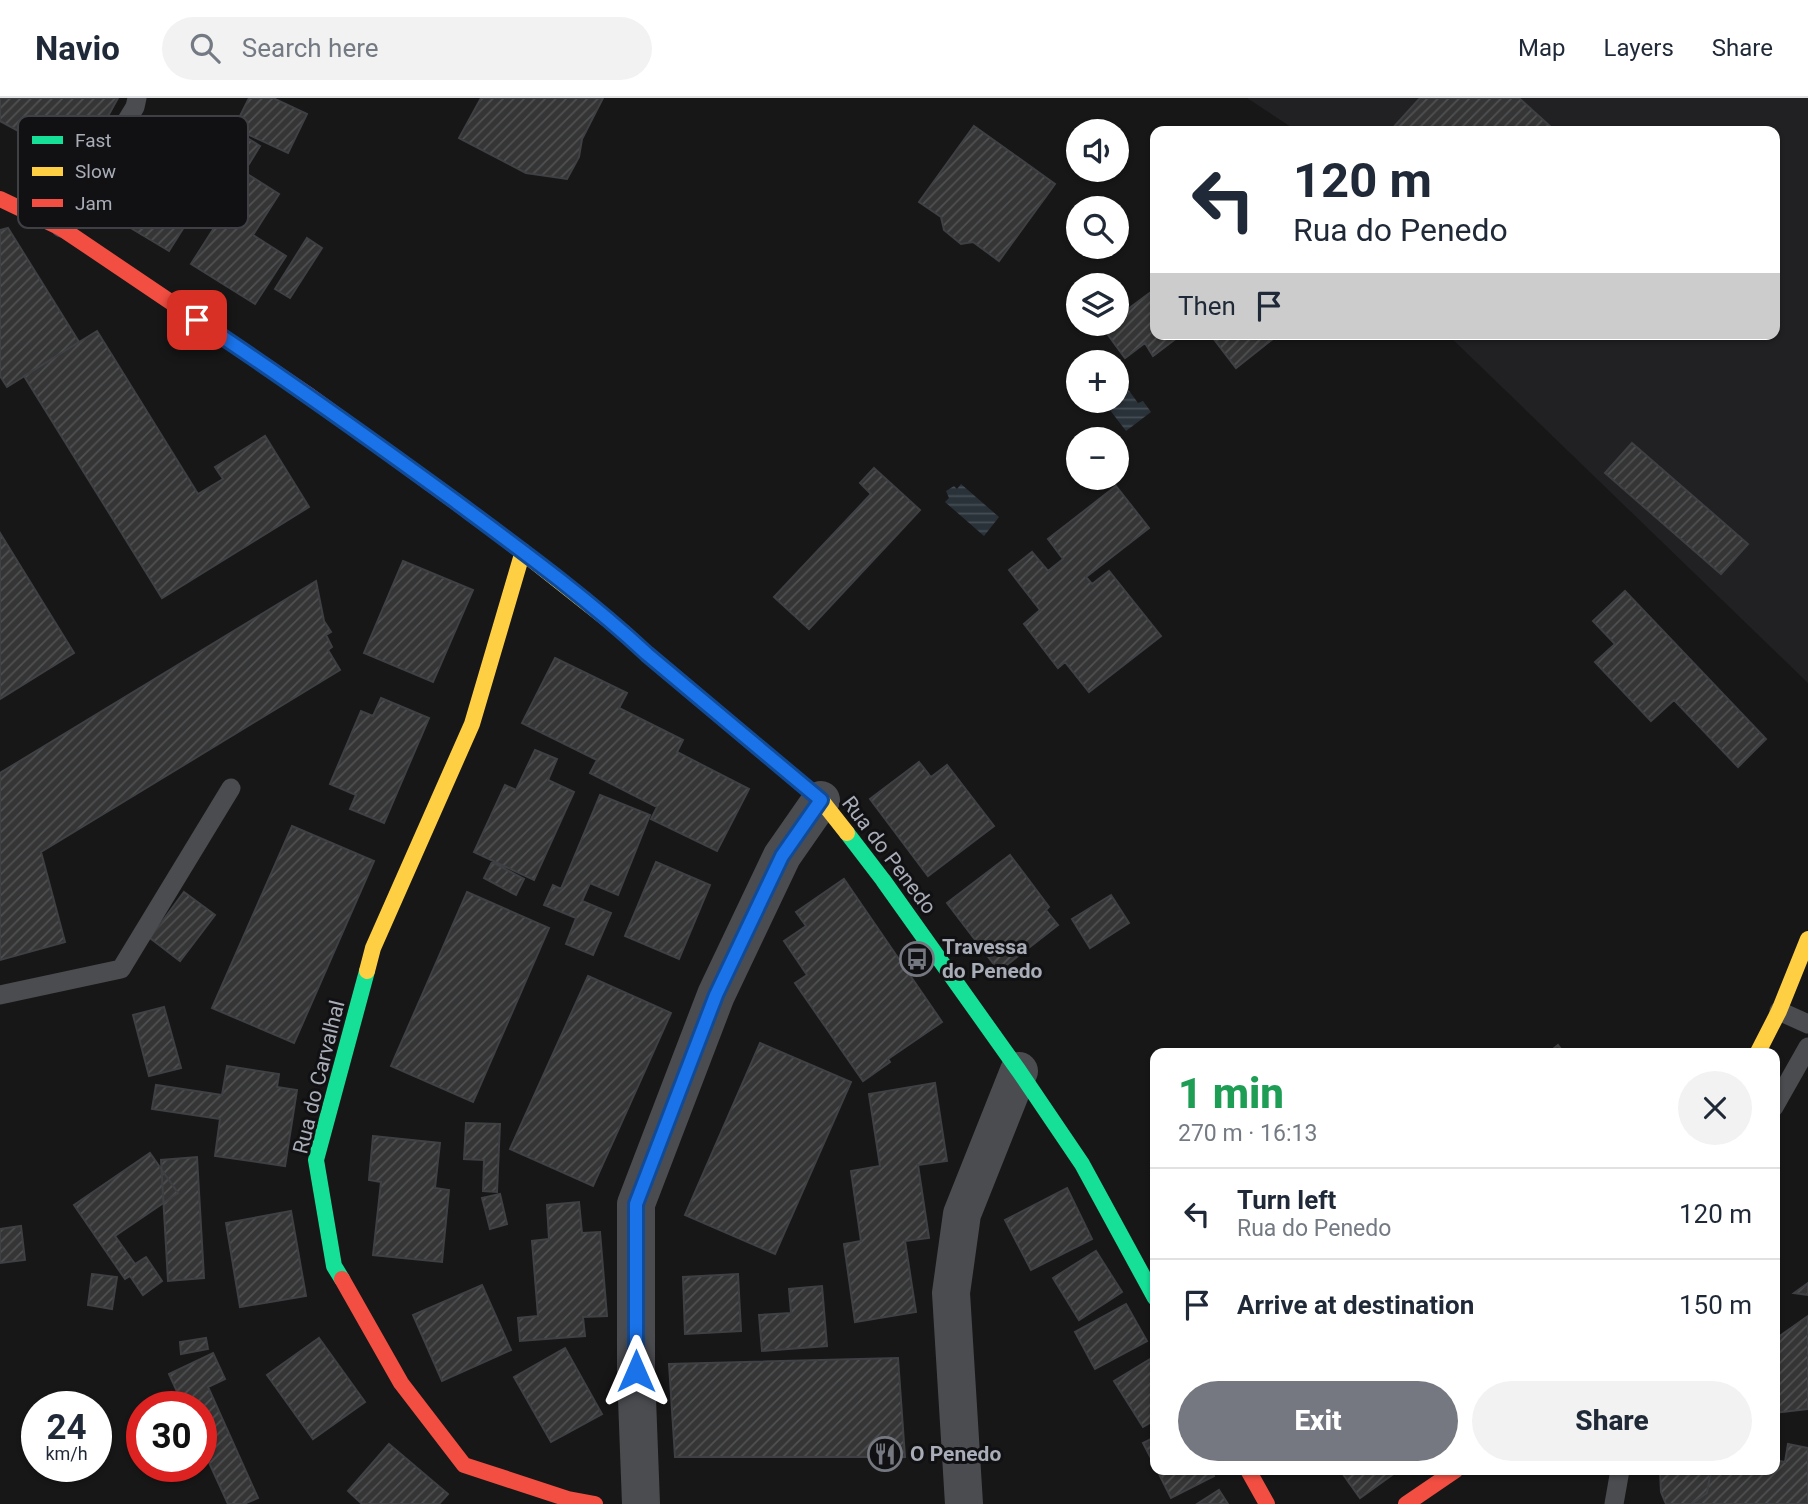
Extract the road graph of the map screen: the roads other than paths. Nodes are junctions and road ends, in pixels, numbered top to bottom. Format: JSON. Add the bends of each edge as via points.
{"nodes":[{"id":1,"x":137,"y":98,"type":"edge"},
{"id":2,"x":129,"y":116,"type":"edge"},
{"id":3,"x":0,"y":199,"type":"edge"},
{"id":4,"x":18,"y":208,"type":"edge"},
{"id":5,"x":61,"y":228,"type":"edge"},
{"id":6,"x":523,"y":551,"type":"junction"},
{"id":7,"x":231,"y":788,"type":"dead end"},
{"id":8,"x":821,"y":800,"type":"junction"},
{"id":9,"x":1808,"y":939,"type":"edge"},
{"id":10,"x":0,"y":995,"type":"edge"},
{"id":11,"x":1779,"y":1011,"type":"junction"},
{"id":12,"x":1808,"y":1024,"type":"edge"},
{"id":13,"x":1808,"y":1047,"type":"edge"},
{"id":14,"x":1760,"y":1048,"type":"edge"},
{"id":15,"x":1020,"y":1071,"type":"junction"},
{"id":16,"x":1780,"y":1096,"type":"edge"},
{"id":17,"x":1150,"y":1289,"type":"edge"},
{"id":18,"x":1251,"y":1475,"type":"edge"},
{"id":19,"x":1449,"y":1475,"type":"edge"},
{"id":20,"x":1619,"y":1475,"type":"edge"},
{"id":21,"x":595,"y":1504,"type":"edge"},
{"id":22,"x":641,"y":1504,"type":"edge"},
{"id":23,"x":964,"y":1504,"type":"edge"},
{"id":24,"x":1267,"y":1504,"type":"edge"},
{"id":25,"x":1406,"y":1504,"type":"edge"},
{"id":26,"x":1614,"y":1504,"type":"edge"}],
"edges":[{"from":1,"to":2,"type":"lane"},
{"from":3,"to":4,"type":"street","name":"Rua do Penedo"},
{"from":5,"to":6,"type":"street","name":"Rua do Penedo","via":[[310,396]]},
{"from":6,"to":8,"type":"street","name":"Rua do Penedo"},
{"from":6,"to":21,"type":"street","name":"Rua do Carvalhal","via":[[472,724],[373,948],[316,1160],[334,1266],[401,1384],[464,1465]]},
{"from":7,"to":10,"type":"lane","via":[[121,969]]},
{"from":8,"to":15,"type":"street","name":"Rua do Penedo"},
{"from":8,"to":22,"type":"street","via":[[782,856],[716,995],[636,1204]]},
{"from":9,"to":11,"type":"street"},
{"from":11,"to":12,"type":"lane"},
{"from":11,"to":14,"type":"street"},
{"from":13,"to":16,"type":"lane"},
{"from":15,"to":17,"type":"street","name":"Rua do Penedo","via":[[1082,1164]]},
{"from":15,"to":23,"type":"street","via":[[962,1214],[951,1293]]},
{"from":18,"to":24,"type":"street"},
{"from":19,"to":25,"type":"street"},
{"from":20,"to":26,"type":"lane"}]}
